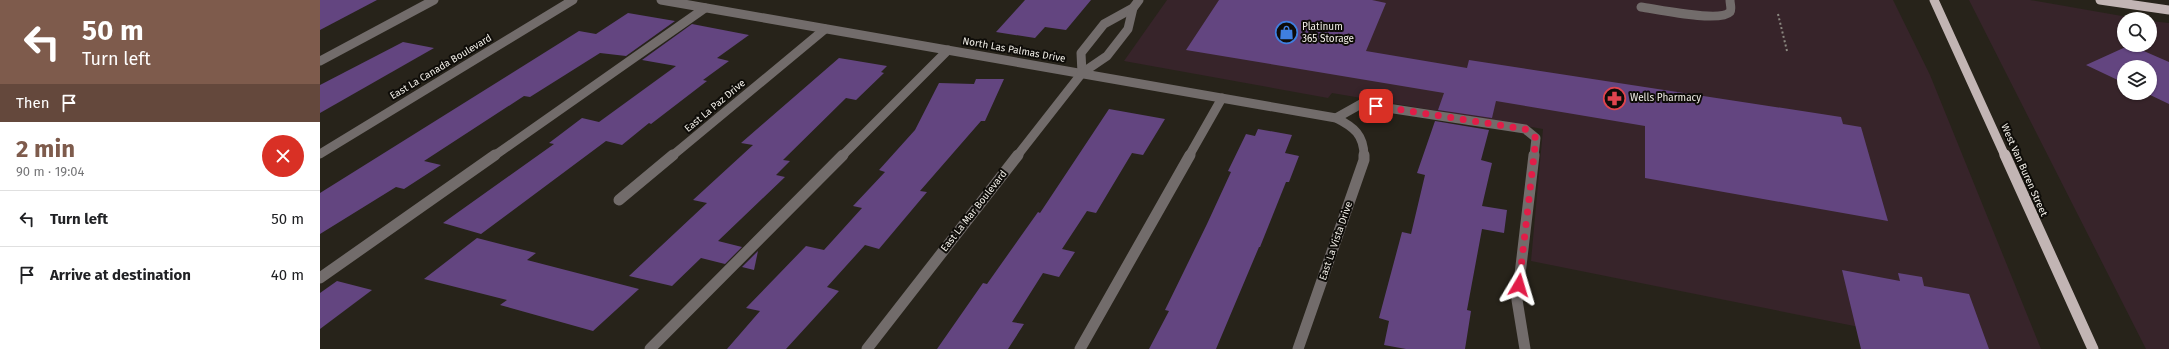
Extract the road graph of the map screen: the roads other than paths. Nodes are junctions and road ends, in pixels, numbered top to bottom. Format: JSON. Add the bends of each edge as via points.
{"nodes":[{"id":1,"x":434,"y":0,"type":"edge"},
{"id":2,"x":573,"y":0,"type":"edge"},
{"id":3,"x":661,"y":0,"type":"edge"},
{"id":4,"x":1139,"y":0,"type":"edge"},
{"id":5,"x":1730,"y":0,"type":"edge"},
{"id":6,"x":1934,"y":0,"type":"edge"},
{"id":7,"x":2100,"y":0,"type":"edge"},
{"id":8,"x":1641,"y":7,"type":"dead end"},
{"id":9,"x":705,"y":8,"type":"junction"},
{"id":10,"x":1133,"y":8,"type":"junction"},
{"id":11,"x":2169,"y":10,"type":"edge"},
{"id":12,"x":825,"y":29,"type":"junction"},
{"id":13,"x":948,"y":50,"type":"junction"},
{"id":14,"x":320,"y":61,"type":"edge"},
{"id":15,"x":1082,"y":72,"type":"junction"},
{"id":16,"x":1222,"y":98,"type":"junction"},
{"id":17,"x":1336,"y":118,"type":"junction"},
{"id":18,"x":1360,"y":132,"type":"joint"},
{"id":19,"x":320,"y":154,"type":"edge"},
{"id":20,"x":619,"y":200,"type":"dead end"},
{"id":21,"x":320,"y":278,"type":"edge"},
{"id":22,"x":650,"y":349,"type":"edge"},
{"id":23,"x":866,"y":349,"type":"edge"},
{"id":24,"x":1080,"y":349,"type":"edge"},
{"id":25,"x":1298,"y":349,"type":"edge"},
{"id":26,"x":1525,"y":349,"type":"edge"},
{"id":27,"x":2093,"y":349,"type":"edge"}],
"edges":[{"from":1,"to":14,"type":"street"},
{"from":2,"to":19,"type":"street","name":"East La Canada Boulevard"},
{"from":3,"to":9,"type":"street","name":"North Las Palmas Drive"},
{"from":4,"to":10,"type":"street","name":"East La Mar Boulevard"},
{"from":5,"to":8,"type":"street","via":[[1729,13],[1716,17]]},
{"from":6,"to":27,"type":"main road","name":"West Van Buren Street"},
{"from":7,"to":11,"type":"main road"},
{"from":9,"to":12,"type":"street","name":"North Las Palmas Drive"},
{"from":9,"to":21,"type":"street"},
{"from":10,"to":15,"type":"street","name":"East La Mar Boulevard","via":[[1128,29],[1111,51]]},
{"from":10,"to":15,"type":"street","name":"East La Mar Boulevard","via":[[1104,24],[1081,53]]},
{"from":12,"to":13,"type":"street","name":"North Las Palmas Drive"},
{"from":12,"to":20,"type":"street","name":"East La Paz Drive"},
{"from":13,"to":15,"type":"street","name":"North Las Palmas Drive"},
{"from":13,"to":22,"type":"street"},
{"from":15,"to":16,"type":"street","name":"North Las Palmas Drive"},
{"from":15,"to":23,"type":"street","name":"East La Mar Boulevard"},
{"from":16,"to":17,"type":"street","name":"North Las Palmas Drive"},
{"from":16,"to":24,"type":"street"},
{"from":17,"to":18,"type":"street","name":"North Las Palmas Drive"},
{"from":17,"to":26,"type":"street","via":[[1361,104],[1525,129],[1536,138],[1517,300]]},
{"from":18,"to":25,"type":"street","name":"East La Vista Drive","via":[[1364,143],[1364,160]]}]}
